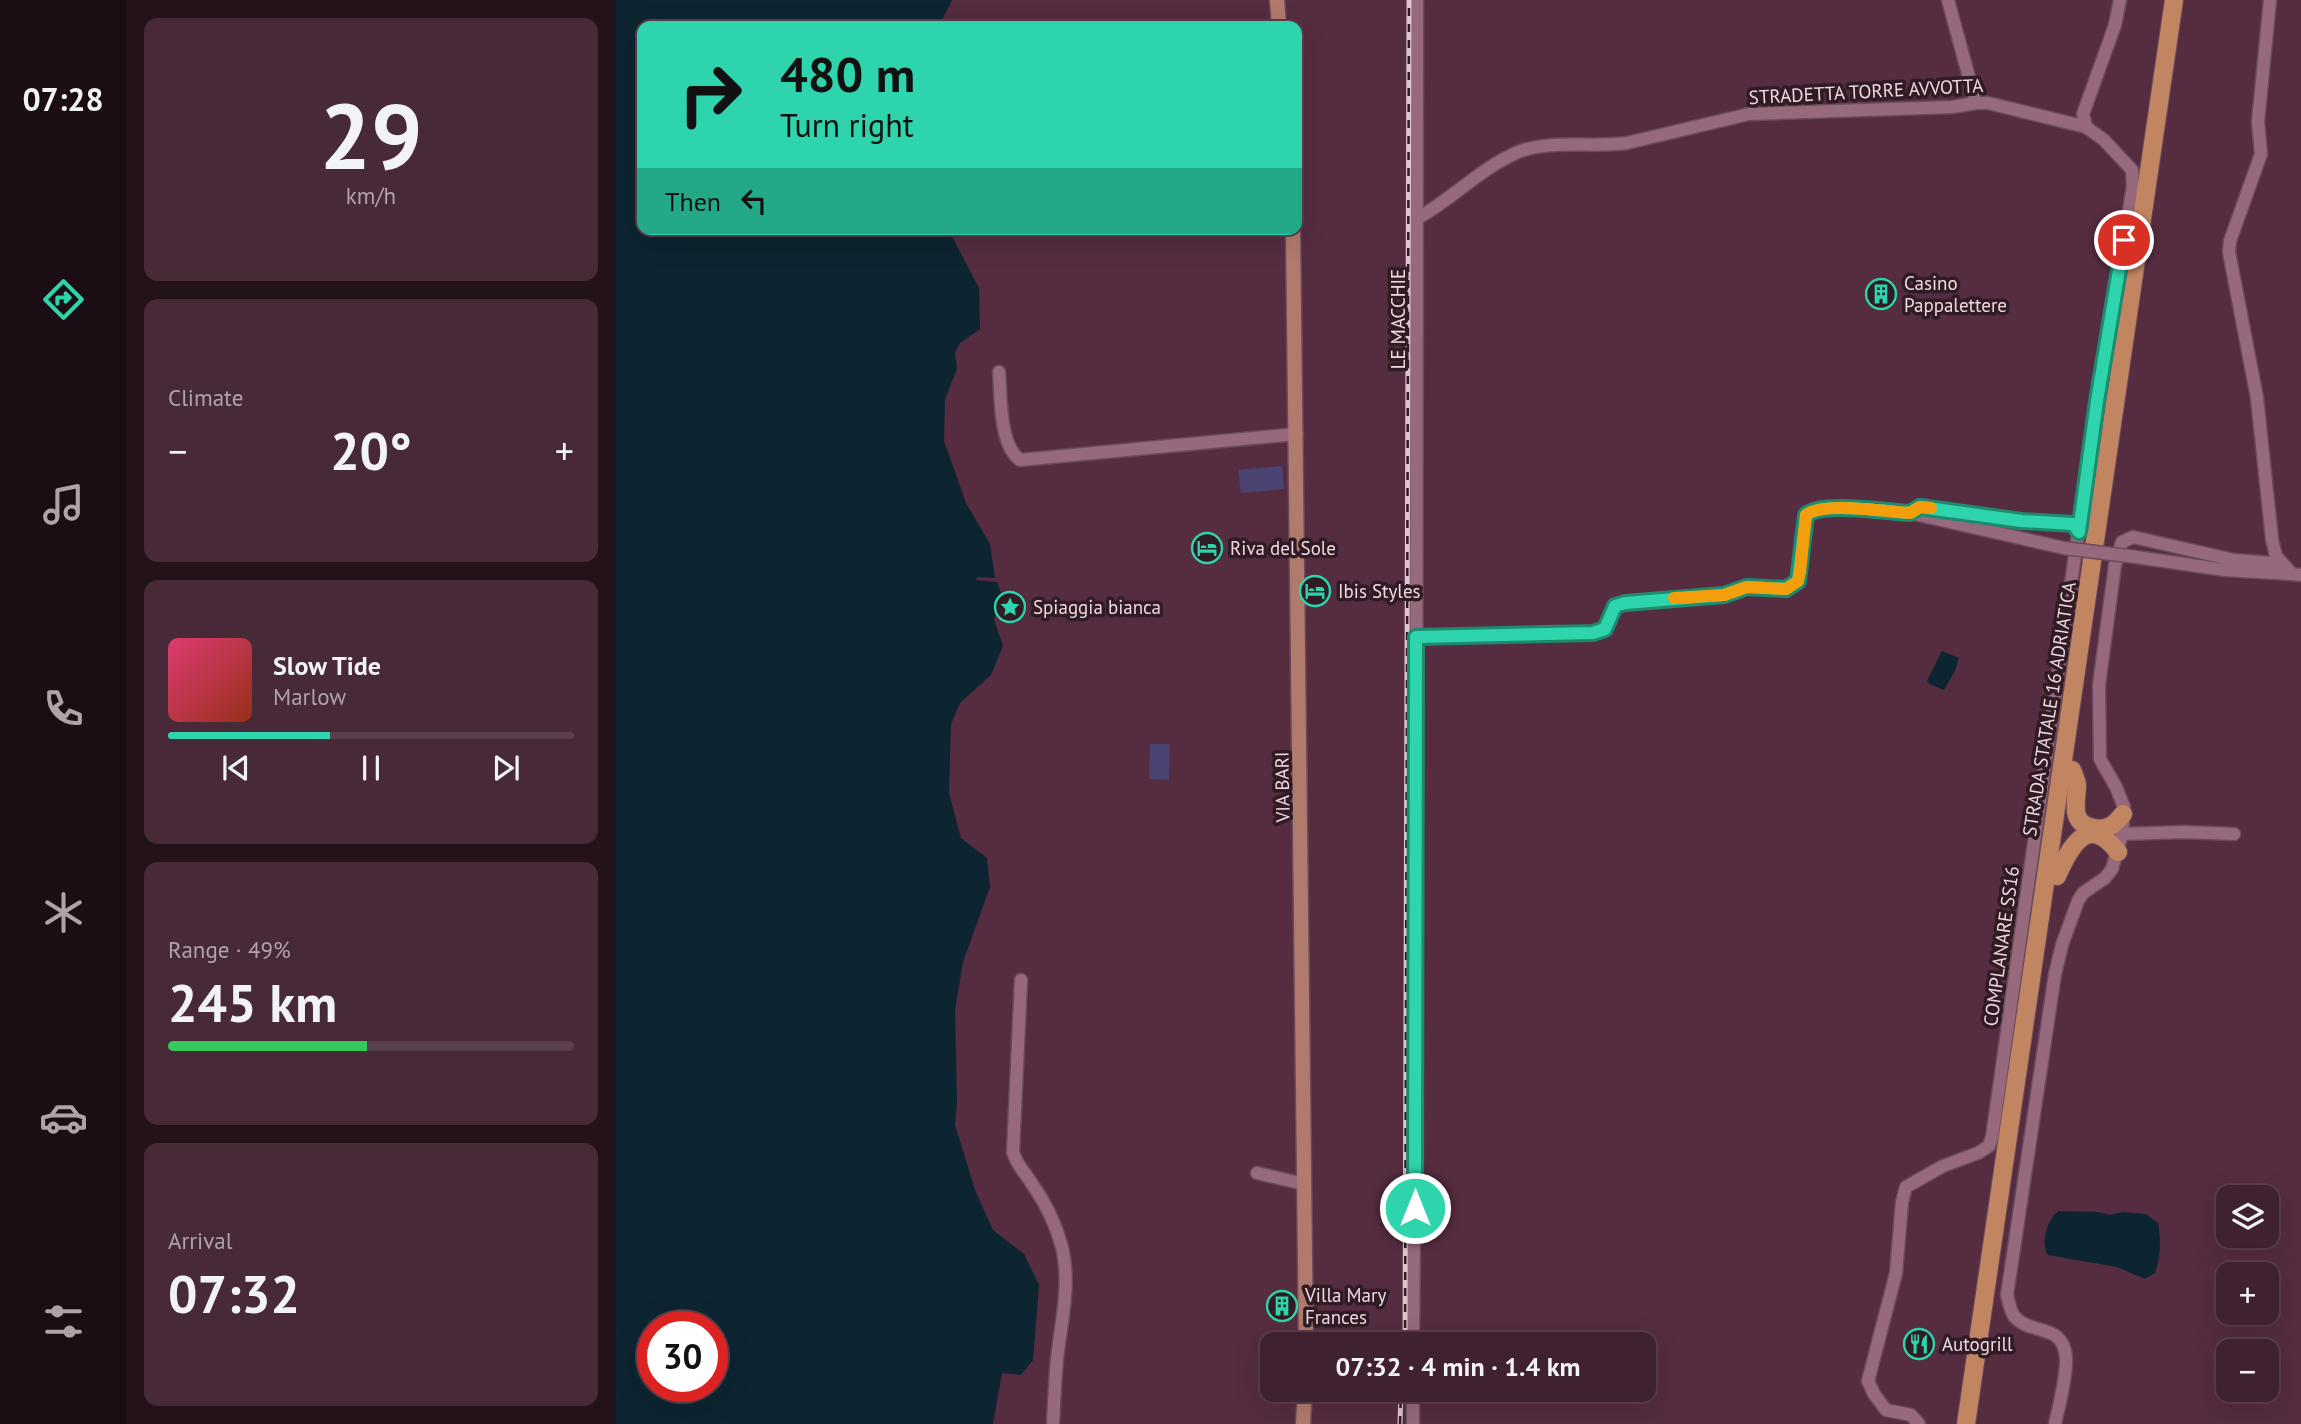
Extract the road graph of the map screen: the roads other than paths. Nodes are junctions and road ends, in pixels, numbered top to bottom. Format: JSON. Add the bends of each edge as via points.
{"nodes":[{"id":1,"x":1277,"y":0,"type":"edge"},
{"id":2,"x":1417,"y":0,"type":"edge"},
{"id":3,"x":1948,"y":0,"type":"edge"},
{"id":4,"x":2120,"y":0,"type":"edge"},
{"id":5,"x":2174,"y":0,"type":"edge"},
{"id":6,"x":2184,"y":0,"type":"edge"},
{"id":7,"x":2270,"y":0,"type":"edge"},
{"id":8,"x":1279,"y":21,"type":"edge"},
{"id":9,"x":1976,"y":103,"type":"junction"},
{"id":10,"x":2086,"y":127,"type":"junction"},
{"id":11,"x":1418,"y":218,"type":"junction"},
{"id":12,"x":1293,"y":235,"type":"edge"},
{"id":13,"x":999,"y":372,"type":"dead end"},
{"id":14,"x":1297,"y":434,"type":"junction"},
{"id":15,"x":1910,"y":513,"type":"junction"},
{"id":16,"x":2079,"y":532,"type":"junction"},
{"id":17,"x":2272,"y":539,"type":"junction"},
{"id":18,"x":2247,"y":561,"type":"junction"},
{"id":19,"x":2283,"y":564,"type":"junction"},
{"id":20,"x":2296,"y":575,"type":"edge"},
{"id":21,"x":1416,"y":637,"type":"junction"},
{"id":22,"x":2073,"y":770,"type":"junction"},
{"id":23,"x":2123,"y":814,"type":"joint"},
{"id":24,"x":2234,"y":834,"type":"dead end"},
{"id":25,"x":2115,"y":838,"type":"junction"},
{"id":26,"x":2057,"y":876,"type":"junction"},
{"id":27,"x":1021,"y":980,"type":"dead end"},
{"id":28,"x":1257,"y":1173,"type":"dead end"},
{"id":29,"x":1304,"y":1184,"type":"junction"},
{"id":30,"x":1306,"y":1332,"type":"edge"},
{"id":31,"x":1413,"y":1332,"type":"edge"},
{"id":32,"x":1304,"y":1402,"type":"edge"},
{"id":33,"x":1413,"y":1402,"type":"edge"},
{"id":34,"x":1053,"y":1424,"type":"edge"},
{"id":35,"x":1303,"y":1424,"type":"edge"},
{"id":36,"x":1413,"y":1424,"type":"edge"},
{"id":37,"x":1919,"y":1424,"type":"edge"},
{"id":38,"x":1966,"y":1424,"type":"edge"},
{"id":39,"x":1976,"y":1424,"type":"edge"},
{"id":40,"x":2055,"y":1424,"type":"edge"}],
"edges":[{"from":1,"to":8,"type":"main road"},
{"from":2,"to":11,"type":"street","name":"LE MACCHIE"},
{"from":3,"to":9,"type":"street"},
{"from":4,"to":10,"type":"street","via":[[2083,114]]},
{"from":5,"to":38,"type":"highway","name":"STRADA STATALE 16 ADRIATICA"},
{"from":6,"to":22,"type":"highway","name":"STRADA STATALE 16 ADRIATICA"},
{"from":7,"to":17,"type":"street","via":[[2258,122],[2260,154],[2229,252],[2257,398]]},
{"from":9,"to":10,"type":"street","name":"STRADETTA TORRE AVVOTTA"},
{"from":9,"to":11,"type":"street","name":"STRADETTA TORRE AVVOTTA","via":[[1749,114],[1608,146],[1533,149],[1500,163]]},
{"from":10,"to":16,"type":"street","name":"COMPLANARE SS16","via":[[2132,170],[2133,186]]},
{"from":11,"to":21,"type":"street","name":"LE MACCHIE"},
{"from":12,"to":14,"type":"main road","name":"VIA BARI"},
{"from":13,"to":14,"type":"street","via":[[1009,447],[1020,460]]},
{"from":14,"to":29,"type":"main road","name":"VIA BARI"},
{"from":15,"to":16,"type":"street","via":[[1920,507],[1943,509],[2073,524]]},
{"from":15,"to":20,"type":"street","bridge":true,"via":[[2064,548]]},
{"from":15,"to":21,"type":"street","via":[[1811,510],[1806,515],[1798,581],[1786,589],[1747,587],[1724,595],[1625,603],[1615,606],[1605,629],[1593,633]]},
{"from":16,"to":37,"type":"street","name":"COMPLANARE SS16","via":[[1993,1137],[1978,1153],[1906,1186],[1896,1273],[1868,1381],[1886,1410],[1911,1415]]},
{"from":17,"to":18,"type":"street"},
{"from":17,"to":19,"type":"street"},
{"from":18,"to":19,"type":"street"},
{"from":18,"to":23,"type":"street","via":[[2145,538],[2122,542],[2099,685],[2100,759],[2116,786]]},
{"from":19,"to":20,"type":"street"},
{"from":21,"to":31,"type":"street","name":"LE MACCHIE"},
{"from":22,"to":25,"type":"highway","via":[[2077,783],[2074,807],[2079,818]]},
{"from":22,"to":26,"type":"highway","name":"STRADA STATALE 16 ADRIATICA"},
{"from":23,"to":25,"type":"highway"},
{"from":24,"to":25,"type":"street","via":[[2184,832]]},
{"from":25,"to":26,"type":"highway","via":[[2082,836],[2073,843]]},
{"from":25,"to":40,"type":"street","via":[[2112,869],[2078,901],[2055,974],[2007,1295],[2014,1316],[2053,1333],[2064,1348]]},
{"from":26,"to":39,"type":"highway","name":"STRADA STATALE 16 ADRIATICA"},
{"from":27,"to":34,"type":"street","via":[[1013,1152],[1016,1164],[1048,1210],[1062,1248],[1065,1282]]},
{"from":28,"to":29,"type":"street"},
{"from":29,"to":30,"type":"main road","name":"VIA BARI"},
{"from":32,"to":35,"type":"main road"},
{"from":33,"to":36,"type":"street"}]}
